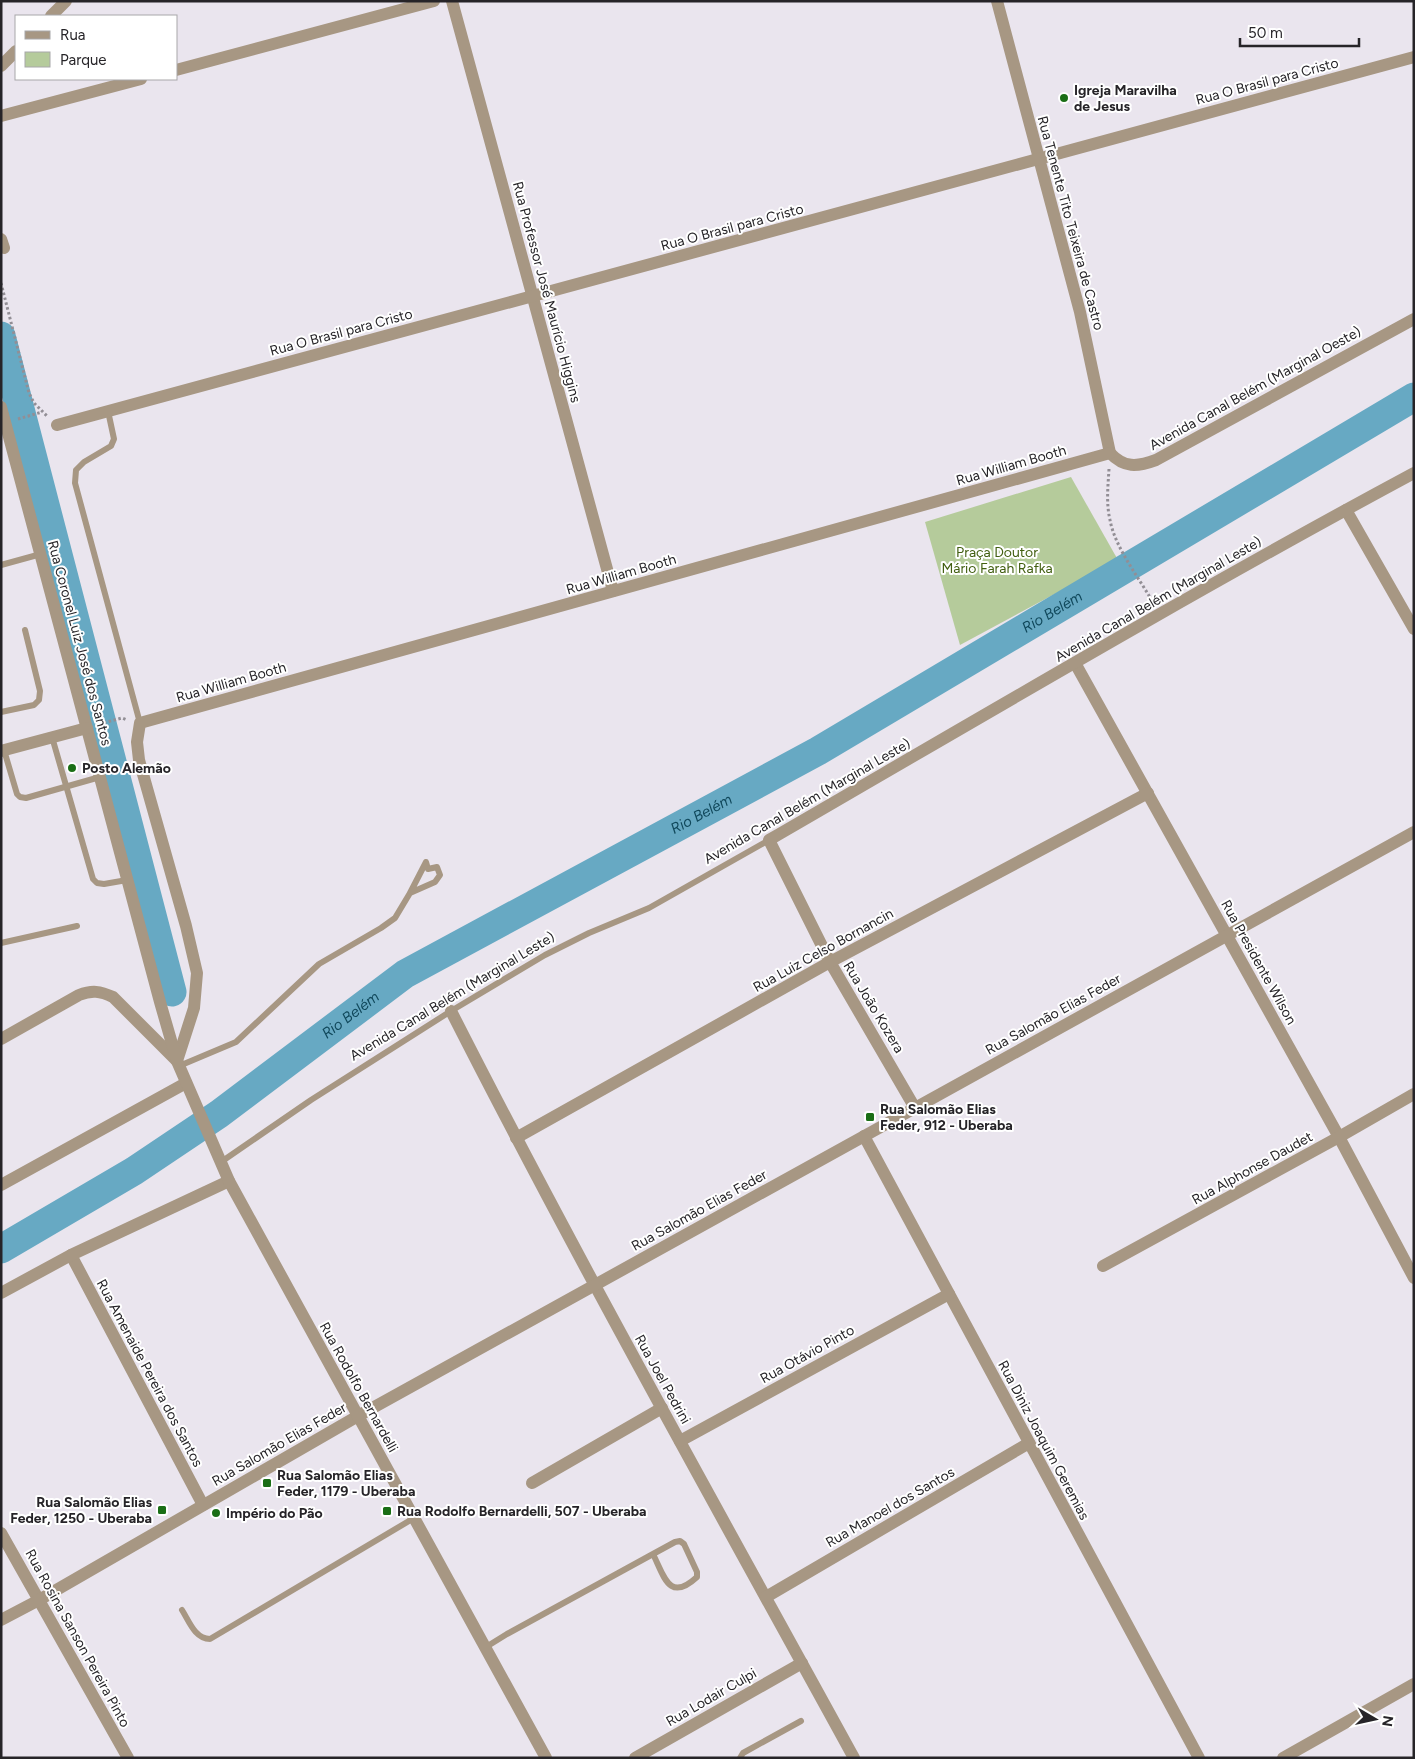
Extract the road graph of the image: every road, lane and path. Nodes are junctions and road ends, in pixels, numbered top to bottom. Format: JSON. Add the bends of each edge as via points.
{"nodes":[{"id":1,"x":66,"y":1,"type":"edge"},
{"id":2,"x":434,"y":1,"type":"edge"},
{"id":3,"x":452,"y":1,"type":"edge"},
{"id":4,"x":997,"y":1,"type":"edge"},
{"id":5,"x":52,"y":15,"type":"edge"},
{"id":6,"x":15,"y":52,"type":"edge"},
{"id":7,"x":1414,"y":57,"type":"edge"},
{"id":8,"x":1,"y":66,"type":"edge"},
{"id":9,"x":178,"y":69,"type":"edge"},
{"id":10,"x":137,"y":80,"type":"edge"},
{"id":11,"x":1,"y":116,"type":"edge"},
{"id":12,"x":1039,"y":159,"type":"junction"},
{"id":13,"x":1,"y":283,"type":"edge"},
{"id":14,"x":533,"y":296,"type":"junction"},
{"id":15,"x":1414,"y":319,"type":"edge"},
{"id":16,"x":1,"y":407,"type":"edge"},
{"id":17,"x":108,"y":411,"type":"junction"},
{"id":18,"x":42,"y":412,"type":"junction"},
{"id":19,"x":57,"y":425,"type":"joint"},
{"id":20,"x":5,"y":427,"type":"edge"},
{"id":21,"x":1110,"y":453,"type":"junction"},
{"id":22,"x":1414,"y":473,"type":"edge"},
{"id":23,"x":1346,"y":510,"type":"junction"},
{"id":24,"x":41,"y":554,"type":"junction"},
{"id":25,"x":1,"y":565,"type":"edge"},
{"id":26,"x":613,"y":591,"type":"junction"},
{"id":27,"x":1151,"y":599,"type":"dead end"},
{"id":28,"x":1414,"y":629,"type":"edge"},
{"id":29,"x":25,"y":630,"type":"dead end"},
{"id":30,"x":1075,"y":662,"type":"junction"},
{"id":31,"x":1,"y":712,"type":"edge"},
{"id":32,"x":122,"y":718,"type":"dead end"},
{"id":33,"x":140,"y":723,"type":"junction"},
{"id":34,"x":90,"y":727,"type":"junction"},
{"id":35,"x":52,"y":737,"type":"junction"},
{"id":36,"x":3,"y":750,"type":"edge"},
{"id":37,"x":100,"y":777,"type":"junction"},
{"id":38,"x":66,"y":786,"type":"junction"},
{"id":39,"x":1148,"y":793,"type":"junction"},
{"id":40,"x":1414,"y":832,"type":"edge"},
{"id":41,"x":769,"y":840,"type":"junction"},
{"id":42,"x":127,"y":880,"type":"junction"},
{"id":43,"x":410,"y":893,"type":"junction"},
{"id":44,"x":77,"y":926,"type":"dead end"},
{"id":45,"x":1227,"y":935,"type":"junction"},
{"id":46,"x":1,"y":943,"type":"edge"},
{"id":47,"x":830,"y":962,"type":"junction"},
{"id":48,"x":452,"y":1011,"type":"junction"},
{"id":49,"x":1,"y":1039,"type":"edge"},
{"id":50,"x":178,"y":1063,"type":"junction"},
{"id":51,"x":186,"y":1083,"type":"junction"},
{"id":52,"x":1414,"y":1094,"type":"edge"},
{"id":53,"x":915,"y":1108,"type":"junction"},
{"id":54,"x":864,"y":1136,"type":"junction"},
{"id":55,"x":1339,"y":1137,"type":"junction"},
{"id":56,"x":516,"y":1138,"type":"junction"},
{"id":57,"x":220,"y":1162,"type":"junction"},
{"id":58,"x":229,"y":1181,"type":"junction"},
{"id":59,"x":1,"y":1185,"type":"edge"},
{"id":60,"x":70,"y":1256,"type":"junction"},
{"id":61,"x":1103,"y":1266,"type":"dead end"},
{"id":62,"x":1414,"y":1278,"type":"edge"},
{"id":63,"x":594,"y":1285,"type":"junction"},
{"id":64,"x":1,"y":1293,"type":"edge"},
{"id":65,"x":949,"y":1294,"type":"junction"},
{"id":66,"x":662,"y":1408,"type":"junction"},
{"id":67,"x":358,"y":1416,"type":"junction"},
{"id":68,"x":680,"y":1441,"type":"junction"},
{"id":69,"x":1029,"y":1443,"type":"junction"},
{"id":70,"x":532,"y":1483,"type":"dead end"},
{"id":71,"x":203,"y":1505,"type":"junction"},
{"id":72,"x":414,"y":1518,"type":"junction"},
{"id":73,"x":1,"y":1532,"type":"edge"},
{"id":74,"x":652,"y":1554,"type":"junction"},
{"id":75,"x":766,"y":1597,"type":"junction"},
{"id":76,"x":40,"y":1600,"type":"junction"},
{"id":77,"x":182,"y":1610,"type":"dead end"},
{"id":78,"x":1,"y":1620,"type":"edge"},
{"id":79,"x":486,"y":1647,"type":"junction"},
{"id":80,"x":802,"y":1663,"type":"junction"},
{"id":81,"x":1414,"y":1684,"type":"edge"},
{"id":82,"x":802,"y":1721,"type":"dead end"},
{"id":83,"x":128,"y":1758,"type":"edge"},
{"id":84,"x":546,"y":1758,"type":"edge"},
{"id":85,"x":635,"y":1758,"type":"edge"},
{"id":86,"x":740,"y":1758,"type":"edge"},
{"id":87,"x":854,"y":1758,"type":"edge"},
{"id":88,"x":1199,"y":1758,"type":"edge"},
{"id":89,"x":1283,"y":1758,"type":"edge"}],
"edges":[{"from":1,"to":5,"type":"street"},
{"from":2,"to":9,"type":"street"},
{"from":3,"to":14,"type":"street","name":"Rua Professor José Maurício Higgins"},
{"from":4,"to":12,"type":"street","name":"Rua Tenente Tito Teixeira de Castro"},
{"from":6,"to":8,"type":"street"},
{"from":7,"to":12,"type":"street","name":"Rua O Brasil para Cristo"},
{"from":10,"to":11,"type":"street"},
{"from":12,"to":14,"type":"street","name":"Rua O Brasil para Cristo"},
{"from":12,"to":21,"type":"street","name":"Rua Tenente Tito Teixeira de Castro","via":[[1080,312]]},
{"from":13,"to":18,"type":"path","via":[[29,392]]},
{"from":14,"to":17,"type":"street","name":"Rua O Brasil para Cristo"},
{"from":14,"to":26,"type":"street","name":"Rua Professor José Maurício Higgins"},
{"from":15,"to":21,"type":"street","name":"Avenida Canal Belém (Marginal Oeste)","via":[[1156,460],[1131,465],[1118,462]]},
{"from":16,"to":20,"type":"street","name":"Rua Coronel Luiz José dos Santos"},
{"from":17,"to":19,"type":"street","name":"Rua O Brasil para Cristo"},
{"from":17,"to":33,"type":"lane","via":[[114,439],[111,446],[76,470],[75,483]]},
{"from":18,"to":19,"type":"path"},
{"from":18,"to":20,"type":"path"},
{"from":20,"to":24,"type":"street","name":"Rua Coronel Luiz José dos Santos"},
{"from":21,"to":26,"type":"street","name":"Rua William Booth"},
{"from":21,"to":27,"type":"path","via":[[1109,519],[1118,543]]},
{"from":22,"to":23,"type":"street","name":"Avenida Canal Belém (Marginal Leste)"},
{"from":23,"to":28,"type":"street"},
{"from":23,"to":30,"type":"street","name":"Avenida Canal Belém (Marginal Leste)"},
{"from":24,"to":25,"type":"lane"},
{"from":24,"to":34,"type":"street","name":"Rua Coronel Luiz José dos Santos"},
{"from":26,"to":33,"type":"street","name":"Rua William Booth"},
{"from":29,"to":31,"type":"lane","via":[[40,691],[39,700],[34,705]]},
{"from":30,"to":39,"type":"street","name":"Rua Presidente Wilson"},
{"from":30,"to":41,"type":"street","name":"Avenida Canal Belém (Marginal Leste)"},
{"from":32,"to":34,"type":"path"},
{"from":33,"to":50,"type":"street","via":[[139,760],[197,973],[194,1008]]},
{"from":34,"to":35,"type":"street"},
{"from":34,"to":37,"type":"street","name":"Rua Coronel Luiz José dos Santos"},
{"from":35,"to":36,"type":"street"},
{"from":35,"to":38,"type":"lane"},
{"from":36,"to":38,"type":"lane","via":[[20,797]]},
{"from":37,"to":38,"type":"lane"},
{"from":37,"to":42,"type":"street","name":"Rua Coronel Luiz José dos Santos"},
{"from":38,"to":42,"type":"lane","via":[[94,879],[104,884]]},
{"from":39,"to":45,"type":"street","name":"Rua Presidente Wilson"},
{"from":39,"to":47,"type":"street","name":"Rua Luiz Celso Bornancin"},
{"from":40,"to":45,"type":"street","name":"Rua Salomão Elias Feder"},
{"from":41,"to":47,"type":"street","name":"Rua João Kozera"},
{"from":41,"to":48,"type":"lane","name":"Avenida Canal Belém (Marginal Leste)","via":[[649,908],[545,955]]},
{"from":42,"to":50,"type":"street","name":"Rua Coronel Luiz José dos Santos"},
{"from":43,"to":43,"type":"lane","via":[[435,882],[440,875],[437,867],[428,869],[426,862]]},
{"from":43,"to":50,"type":"lane","via":[[395,918],[319,964],[236,1042]]},
{"from":44,"to":46,"type":"lane"},
{"from":45,"to":53,"type":"street","name":"Rua Salomão Elias Feder"},
{"from":45,"to":55,"type":"street","name":"Rua Presidente Wilson"},
{"from":47,"to":53,"type":"street","name":"Rua João Kozera"},
{"from":47,"to":56,"type":"street","name":"Rua Luiz Celso Bornancin"},
{"from":48,"to":56,"type":"street","name":"Rua Joel Pedrini"},
{"from":48,"to":57,"type":"lane","name":"Avenida Canal Belém (Marginal Leste)"},
{"from":49,"to":50,"type":"street","via":[[79,995],[90,991],[103,992],[113,997]]},
{"from":50,"to":51,"type":"street","name":"Rua Coronel Luiz José dos Santos"},
{"from":51,"to":57,"type":"street","name":"Rua Coronel Luiz José dos Santos"},
{"from":51,"to":59,"type":"street"},
{"from":52,"to":55,"type":"street","name":"Rua Alphonse Daudet"},
{"from":53,"to":54,"type":"street","name":"Rua Salomão Elias Feder"},
{"from":54,"to":63,"type":"street","name":"Rua Salomão Elias Feder"},
{"from":54,"to":65,"type":"street","name":"Rua Diniz Joaquim Geremias"},
{"from":55,"to":61,"type":"street","name":"Rua Alphonse Daudet"},
{"from":55,"to":62,"type":"street","name":"Rua Presidente Wilson"},
{"from":56,"to":63,"type":"street","name":"Rua Joel Pedrini"},
{"from":57,"to":58,"type":"street","name":"Rua Rodolfo Bernardelli"},
{"from":58,"to":60,"type":"street"},
{"from":58,"to":67,"type":"street","name":"Rua Rodolfo Bernardelli"},
{"from":60,"to":64,"type":"street"},
{"from":60,"to":71,"type":"street","name":"Rua Amenaide Pereira dos Santos"},
{"from":63,"to":66,"type":"street","name":"Rua Joel Pedrini"},
{"from":63,"to":67,"type":"street","name":"Rua Salomão Elias Feder"},
{"from":65,"to":68,"type":"street","name":"Rua Otávio Pinto"},
{"from":65,"to":69,"type":"street","name":"Rua Diniz Joaquim Geremias"},
{"from":66,"to":68,"type":"street","name":"Rua Joel Pedrini"},
{"from":66,"to":70,"type":"street"},
{"from":67,"to":71,"type":"street","name":"Rua Salomão Elias Feder"},
{"from":67,"to":72,"type":"street","name":"Rua Rodolfo Bernardelli"},
{"from":68,"to":75,"type":"street","name":"Rua Joel Pedrini"},
{"from":69,"to":75,"type":"street","name":"Rua Manoel dos Santos"},
{"from":69,"to":88,"type":"street","name":"Rua Diniz Joaquim Geremias"},
{"from":71,"to":76,"type":"street","name":"Rua Salomão Elias Feder"},
{"from":72,"to":77,"type":"lane","via":[[210,1639],[203,1639],[197,1634]]},
{"from":72,"to":79,"type":"street","name":"Rua Rodolfo Bernardelli"},
{"from":73,"to":76,"type":"street","name":"Rua Rosina Sanson Pereira Pinto"},
{"from":74,"to":74,"type":"lane","via":[[680,1541],[697,1577],[673,1588]]},
{"from":74,"to":79,"type":"lane"},
{"from":75,"to":80,"type":"street","name":"Rua Joel Pedrini"},
{"from":76,"to":78,"type":"street","name":"Rua Salomão Elias Feder"},
{"from":76,"to":83,"type":"street","name":"Rua Rosina Sanson Pereira Pinto"},
{"from":79,"to":84,"type":"street","name":"Rua Rodolfo Bernardelli"},
{"from":80,"to":85,"type":"street","name":"Rua Lodair Culpi"},
{"from":80,"to":87,"type":"street","name":"Rua Joel Pedrini"},
{"from":81,"to":89,"type":"street"},
{"from":82,"to":86,"type":"lane","via":[[743,1753]]}]}
